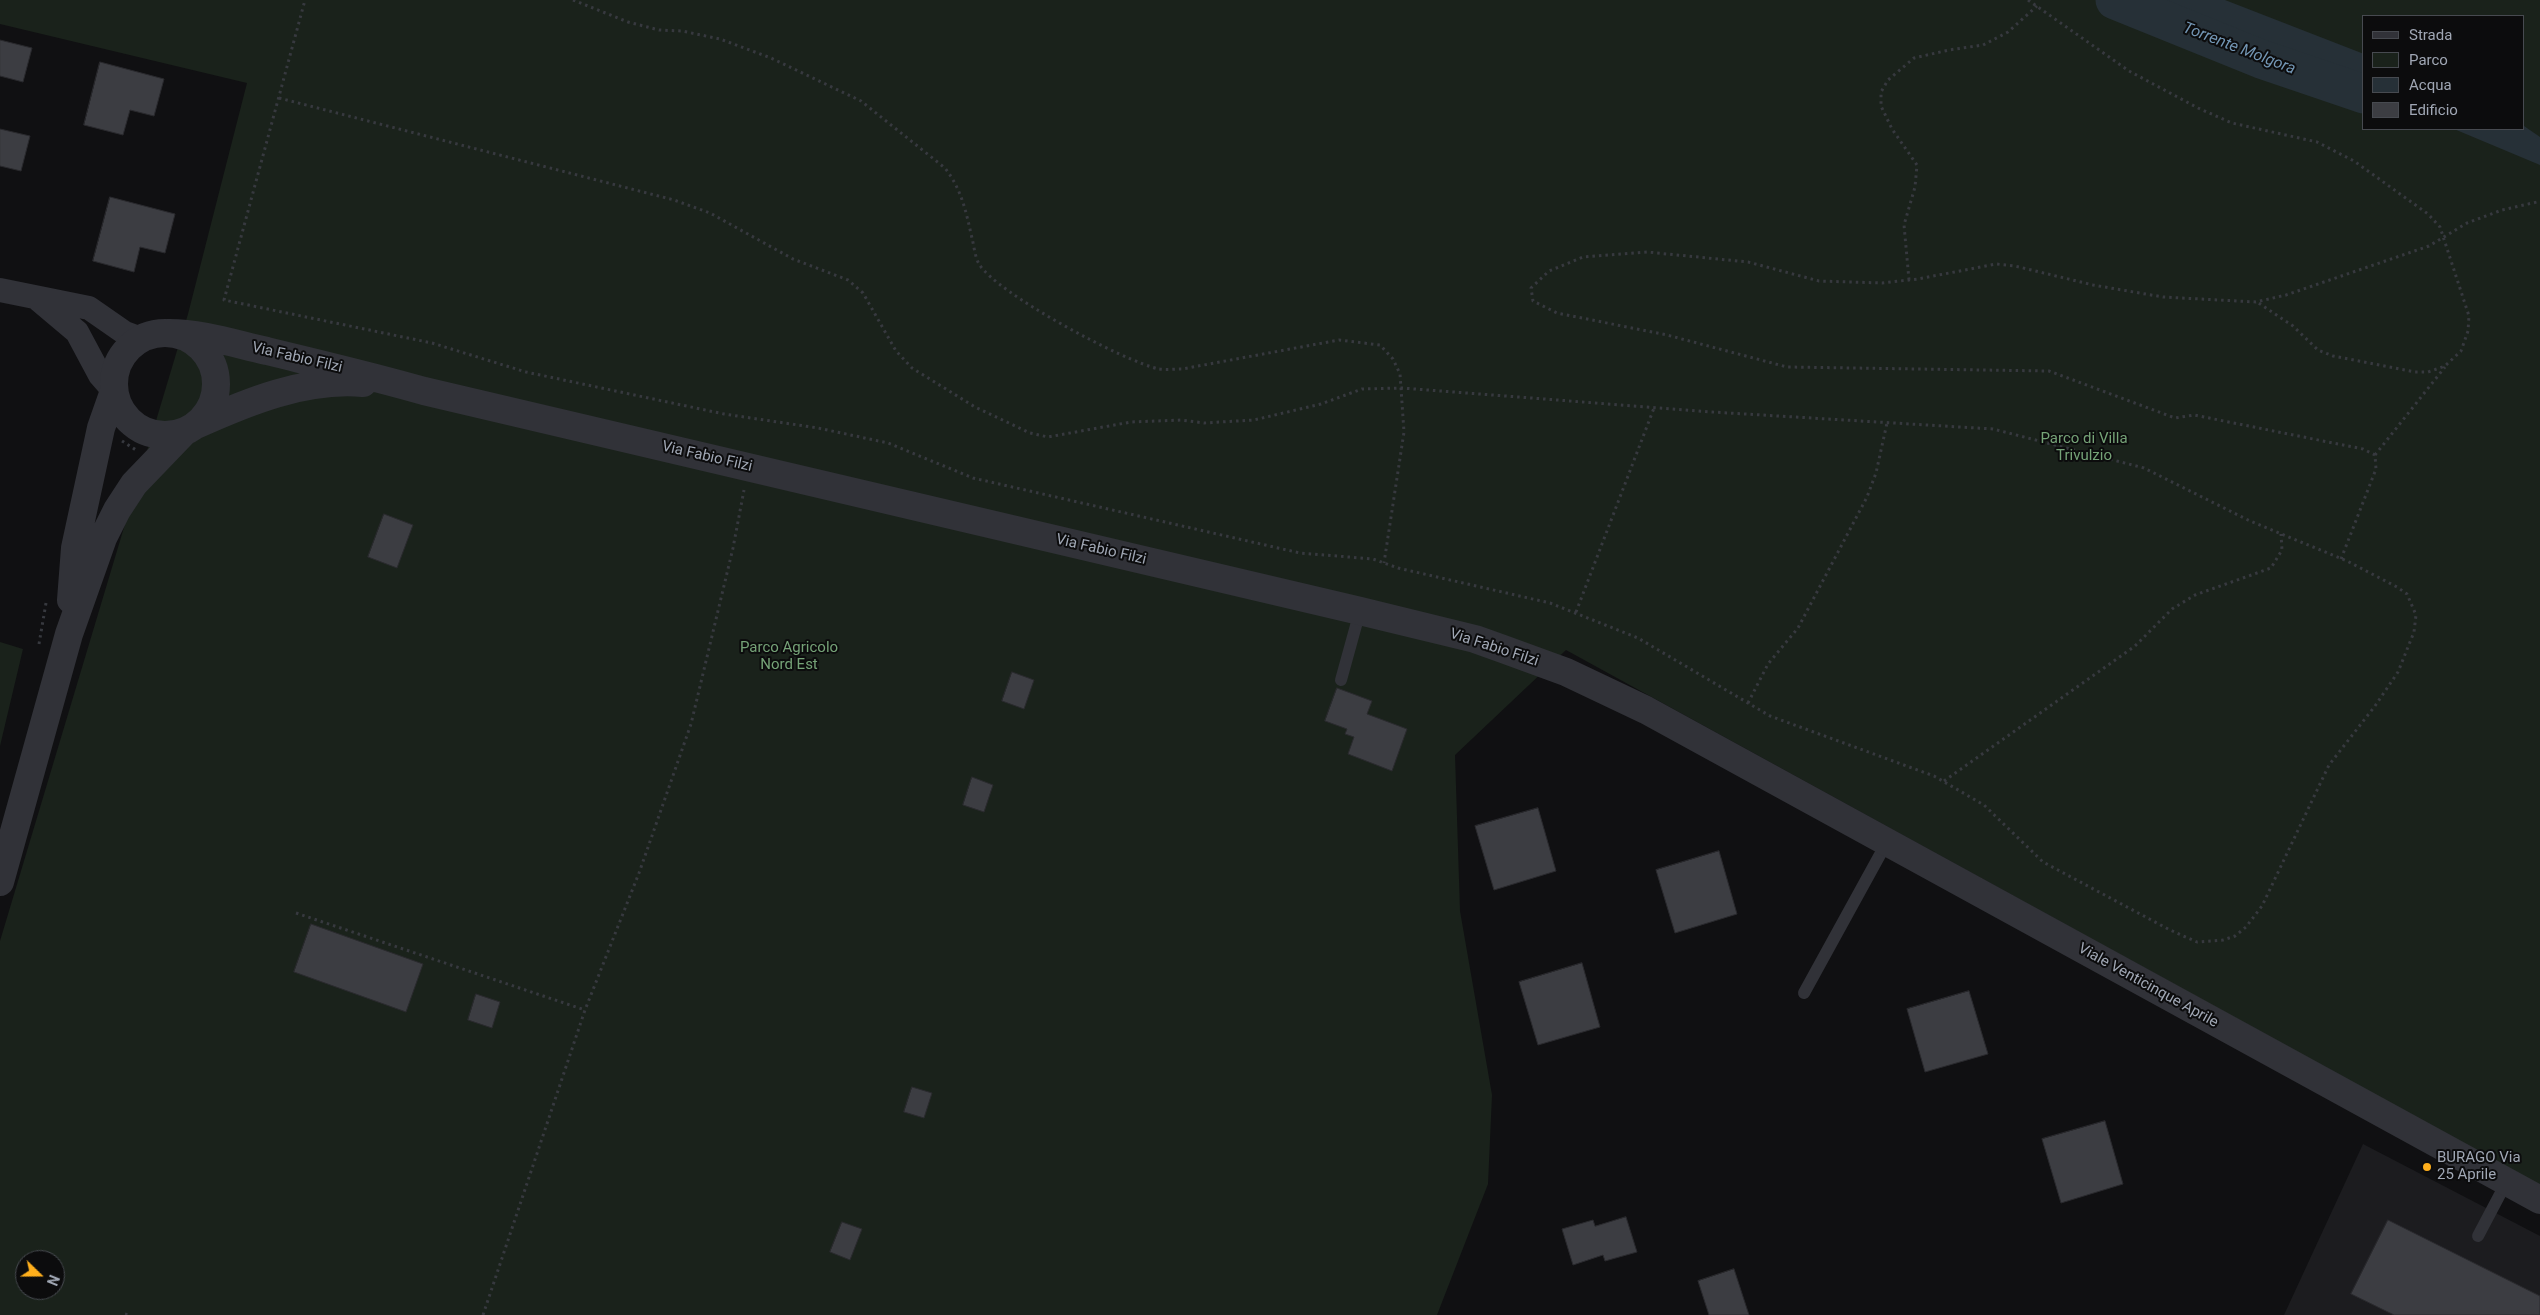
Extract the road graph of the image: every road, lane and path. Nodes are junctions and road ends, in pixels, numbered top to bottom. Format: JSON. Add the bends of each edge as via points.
{"nodes":[{"id":1,"x":305,"y":0,"type":"edge"},
{"id":2,"x":573,"y":0,"type":"edge"},
{"id":3,"x":2028,"y":0,"type":"edge"},
{"id":4,"x":2037,"y":6,"type":"junction"},
{"id":5,"x":279,"y":98,"type":"junction"},
{"id":6,"x":2537,"y":202,"type":"dead end"},
{"id":7,"x":2444,"y":238,"type":"junction"},
{"id":8,"x":1909,"y":280,"type":"junction"},
{"id":9,"x":0,"y":290,"type":"edge"},
{"id":10,"x":38,"y":299,"type":"junction"},
{"id":11,"x":2256,"y":302,"type":"junction"},
{"id":12,"x":169,"y":333,"type":"junction"},
{"id":13,"x":141,"y":339,"type":"junction"},
{"id":14,"x":2445,"y":366,"type":"junction"},
{"id":15,"x":1402,"y":388,"type":"junction"},
{"id":16,"x":114,"y":391,"type":"junction"},
{"id":17,"x":424,"y":391,"type":"junction"},
{"id":18,"x":1654,"y":408,"type":"junction"},
{"id":19,"x":1887,"y":423,"type":"junction"},
{"id":20,"x":101,"y":428,"type":"junction"},
{"id":21,"x":190,"y":428,"type":"junction"},
{"id":22,"x":2375,"y":455,"type":"junction"},
{"id":23,"x":154,"y":461,"type":"junction"},
{"id":24,"x":744,"y":485,"type":"dead end"},
{"id":25,"x":2280,"y":534,"type":"junction"},
{"id":26,"x":2341,"y":559,"type":"junction"},
{"id":27,"x":1384,"y":563,"type":"junction"},
{"id":28,"x":47,"y":602,"type":"dead end"},
{"id":29,"x":1360,"y":611,"type":"junction"},
{"id":30,"x":1576,"y":612,"type":"junction"},
{"id":31,"x":69,"y":634,"type":"junction"},
{"id":32,"x":38,"y":648,"type":"dead end"},
{"id":33,"x":1341,"y":680,"type":"dead end"},
{"id":34,"x":1748,"y":702,"type":"junction"},
{"id":35,"x":1757,"y":771,"type":"joint"},
{"id":36,"x":1944,"y":781,"type":"junction"},
{"id":37,"x":1886,"y":842,"type":"junction"},
{"id":38,"x":0,"y":882,"type":"edge"},
{"id":39,"x":296,"y":913,"type":"dead end"},
{"id":40,"x":1804,"y":993,"type":"dead end"},
{"id":41,"x":585,"y":1010,"type":"junction"},
{"id":42,"x":2506,"y":1182,"type":"junction"},
{"id":43,"x":2540,"y":1200,"type":"edge"},
{"id":44,"x":2478,"y":1236,"type":"dead end"},
{"id":45,"x":483,"y":1315,"type":"edge"}],
"edges":[{"from":1,"to":5,"type":"path"},
{"from":2,"to":15,"type":"path","via":[[628,22],[720,39],[771,58],[861,102],[945,168],[956,182],[978,263],[991,280],[1056,322],[1142,364],[1161,369],[1182,369],[1339,340],[1353,341],[1380,345],[1393,359]]},
{"from":3,"to":4,"type":"path"},
{"from":4,"to":7,"type":"path","via":[[2130,70],[2215,116],[2232,123],[2317,142],[2336,151],[2428,214],[2440,227]]},
{"from":4,"to":8,"type":"path","via":[[2008,32],[1982,45],[1914,58],[1888,80],[1882,92],[1881,106],[1892,129],[1917,165],[1915,188],[1904,225]]},
{"from":5,"to":15,"type":"path","via":[[674,200],[710,213],[794,259],[848,280],[863,293],[896,351],[912,368],[975,407],[1030,434],[1048,437],[1131,422],[1254,420],[1321,404],[1362,389]]},
{"from":5,"to":27,"type":"path","via":[[224,300],[432,343],[526,372],[724,414],[818,428],[888,443],[973,478],[1300,554],[1373,559]]},
{"from":6,"to":7,"type":"path","via":[[2467,223]]},
{"from":7,"to":11,"type":"path","via":[[2295,292]]},
{"from":7,"to":14,"type":"path","via":[[2468,316],[2468,331],[2461,350]]},
{"from":8,"to":11,"type":"path","via":[[1996,264],[2163,297]]},
{"from":8,"to":22,"type":"path","via":[[1882,283],[1819,281],[1748,262],[1647,252],[1583,256],[1548,271],[1531,288],[1533,301],[1557,313],[1667,335],[1787,367],[2049,372],[2176,418],[2194,415],[2363,449]]},
{"from":9,"to":10,"type":"street"},
{"from":10,"to":13,"type":"street","via":[[89,308],[125,333]]},
{"from":10,"to":16,"type":"street","via":[[77,332],[100,375]]},
{"from":11,"to":14,"type":"path","via":[[2293,326],[2318,350],[2333,356],[2415,372],[2428,372]]},
{"from":12,"to":13,"type":"street"},
{"from":12,"to":17,"type":"street","name":"Via Fabio Filzi","via":[[220,340]]},
{"from":12,"to":21,"type":"street","via":[[184,336],[197,344],[214,369],[214,400],[205,416]]},
{"from":13,"to":16,"type":"street","via":[[119,361]]},
{"from":14,"to":22,"type":"path"},
{"from":15,"to":18,"type":"path"},
{"from":15,"to":27,"type":"path","via":[[1404,432]]},
{"from":16,"to":20,"type":"street"},
{"from":16,"to":21,"type":"street","via":[[123,414],[140,429],[161,436]]},
{"from":17,"to":21,"type":"street","name":"Via Fabio Filzi","via":[[357,383],[314,386],[273,395]]},
{"from":17,"to":29,"type":"street","name":"Via Fabio Filzi"},
{"from":18,"to":19,"type":"path"},
{"from":18,"to":30,"type":"path"},
{"from":19,"to":25,"type":"path","via":[[1992,429],[2144,468]]},
{"from":19,"to":34,"type":"path","via":[[1867,497],[1798,628],[1768,664]]},
{"from":20,"to":23,"type":"path"},
{"from":20,"to":31,"type":"street","via":[[75,548]]},
{"from":21,"to":23,"type":"street"},
{"from":22,"to":26,"type":"path","via":[[2376,468]]},
{"from":23,"to":31,"type":"street","via":[[134,484],[103,538]]},
{"from":24,"to":41,"type":"path","via":[[733,548],[691,724],[639,873]]},
{"from":25,"to":26,"type":"path"},
{"from":25,"to":36,"type":"path","via":[[2282,550],[2271,568],[2195,595],[2172,609],[2135,646]]},
{"from":26,"to":36,"type":"path","via":[[2407,594],[2416,616],[2414,632],[2398,672],[2324,773],[2262,906],[2235,936],[2197,942],[2170,930],[2043,862],[1984,805]]},
{"from":27,"to":30,"type":"path","via":[[1550,602]]},
{"from":28,"to":32,"type":"path"},
{"from":29,"to":33,"type":"lane"},
{"from":29,"to":35,"type":"street","name":"Via Fabio Filzi","via":[[1474,639],[1536,660],[1639,706]]},
{"from":30,"to":34,"type":"path","via":[[1638,638]]},
{"from":31,"to":38,"type":"street"},
{"from":34,"to":36,"type":"path","via":[[1792,725]]},
{"from":35,"to":37,"type":"street","name":"Viale Venticinque Aprile"},
{"from":37,"to":40,"type":"lane"},
{"from":37,"to":42,"type":"street","name":"Viale Venticinque Aprile"},
{"from":39,"to":41,"type":"path"},
{"from":41,"to":45,"type":"path"},
{"from":42,"to":43,"type":"street","name":"Viale Venticinque Aprile"},
{"from":42,"to":44,"type":"lane"}]}
